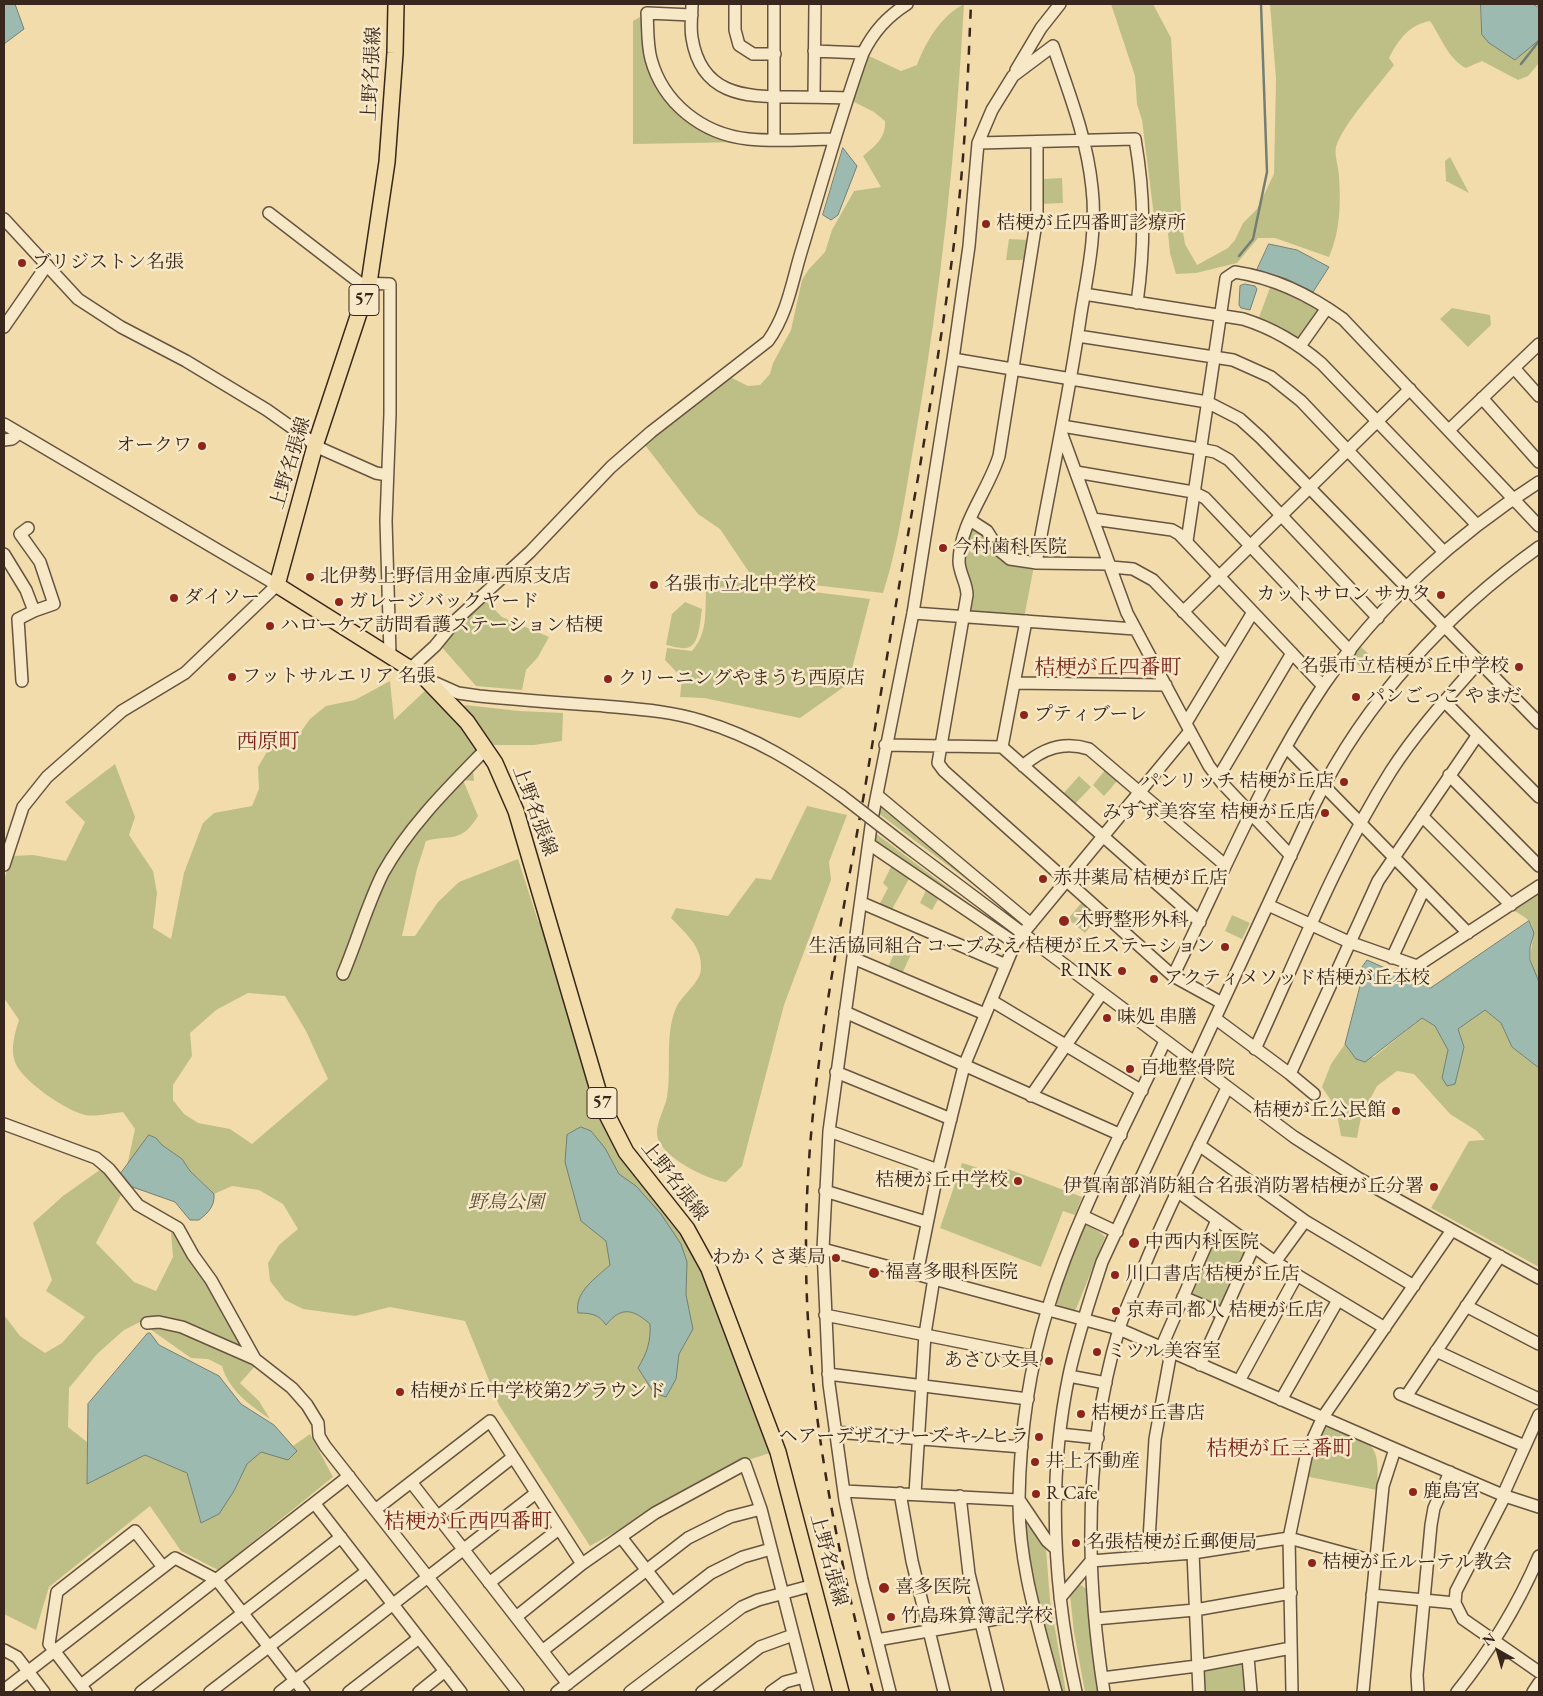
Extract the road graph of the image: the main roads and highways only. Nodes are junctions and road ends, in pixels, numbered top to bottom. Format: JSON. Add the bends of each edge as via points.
{"nodes":[{"id":1,"x":396,"y":4,"type":"edge"},
{"id":2,"x":841,"y":1692,"type":"edge"}],
"edges":[{"from":1,"to":2,"type":"main road","name":"上野名張線","number":"57","via":[[386,162],[369,283],[315,446],[277,585],[425,678],[459,712],[503,778],[516,811],[603,1107],[626,1152],[687,1228],[709,1270],[778,1452]]}]}
